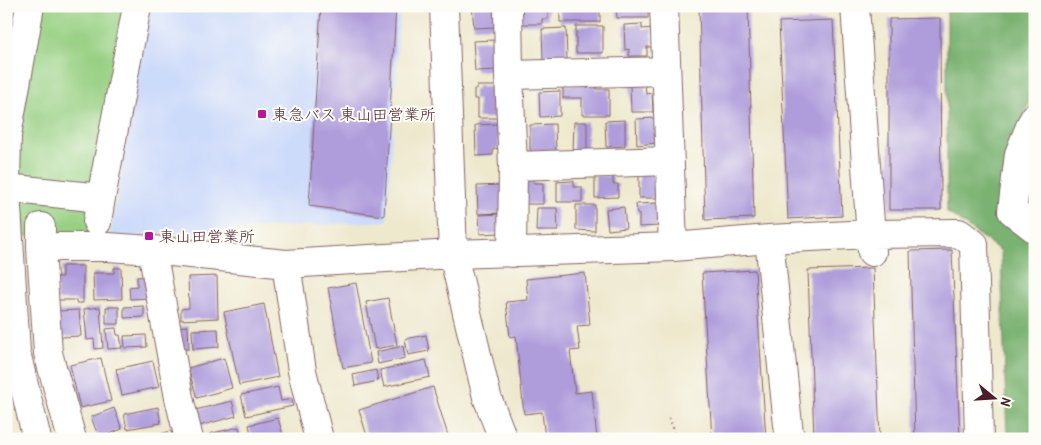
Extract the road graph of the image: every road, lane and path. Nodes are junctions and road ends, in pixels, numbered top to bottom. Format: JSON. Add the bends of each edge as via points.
{"nodes":[{"id":1,"x":137,"y":6,"type":"edge"},
{"id":2,"x":444,"y":6,"type":"edge"},
{"id":3,"x":508,"y":6,"type":"edge"},
{"id":4,"x":664,"y":6,"type":"edge"},
{"id":5,"x":855,"y":6,"type":"edge"},
{"id":6,"x":21,"y":9,"type":"edge"},
{"id":7,"x":666,"y":71,"type":"junction"},
{"id":8,"x":509,"y":75,"type":"junction"},
{"id":9,"x":1033,"y":122,"type":"edge"},
{"id":10,"x":6,"y":135,"type":"edge"},
{"id":11,"x":670,"y":161,"type":"junction"},
{"id":12,"x":513,"y":166,"type":"junction"},
{"id":13,"x":6,"y":188,"type":"edge"},
{"id":14,"x":1035,"y":229,"type":"edge"},
{"id":15,"x":769,"y":239,"type":"junction"},
{"id":16,"x":871,"y":243,"type":"junction"},
{"id":17,"x":673,"y":247,"type":"junction"},
{"id":18,"x":152,"y":250,"type":"junction"},
{"id":19,"x":512,"y":252,"type":"junction"},
{"id":20,"x":453,"y":254,"type":"junction"},
{"id":21,"x":286,"y":264,"type":"junction"},
{"id":22,"x":669,"y":418,"type":"dead end"},
{"id":23,"x":37,"y":439,"type":"edge"},
{"id":24,"x":72,"y":439,"type":"edge"},
{"id":25,"x":188,"y":439,"type":"edge"},
{"id":26,"x":320,"y":439,"type":"edge"},
{"id":27,"x":504,"y":439,"type":"edge"},
{"id":28,"x":676,"y":439,"type":"edge"},
{"id":29,"x":790,"y":439,"type":"edge"},
{"id":30,"x":979,"y":439,"type":"edge"}],
"edges":[{"from":1,"to":13,"type":"street","via":[[99,210]]},
{"from":2,"to":20,"type":"street"},
{"from":3,"to":8,"type":"street"},
{"from":4,"to":7,"type":"street"},
{"from":5,"to":16,"type":"street"},
{"from":6,"to":10,"type":"street"},
{"from":7,"to":8,"type":"street"},
{"from":7,"to":11,"type":"street"},
{"from":8,"to":12,"type":"street"},
{"from":9,"to":14,"type":"street","via":[[1019,154],[1012,211]]},
{"from":10,"to":13,"type":"street"},
{"from":11,"to":12,"type":"street"},
{"from":11,"to":17,"type":"street"},
{"from":12,"to":19,"type":"street"},
{"from":13,"to":23,"type":"street","via":[[16,352]]},
{"from":15,"to":16,"type":"street"},
{"from":15,"to":17,"type":"street"},
{"from":15,"to":29,"type":"street"},
{"from":16,"to":30,"type":"street","via":[[960,233],[974,244]]},
{"from":17,"to":19,"type":"street"},
{"from":18,"to":21,"type":"street"},
{"from":18,"to":24,"type":"street","via":[[60,247],[41,238],[48,352]]},
{"from":18,"to":25,"type":"street"},
{"from":19,"to":20,"type":"street"},
{"from":20,"to":21,"type":"street"},
{"from":20,"to":27,"type":"street","via":[[487,397]]},
{"from":21,"to":26,"type":"street","via":[[302,371]]},
{"from":22,"to":28,"type":"path"}]}
